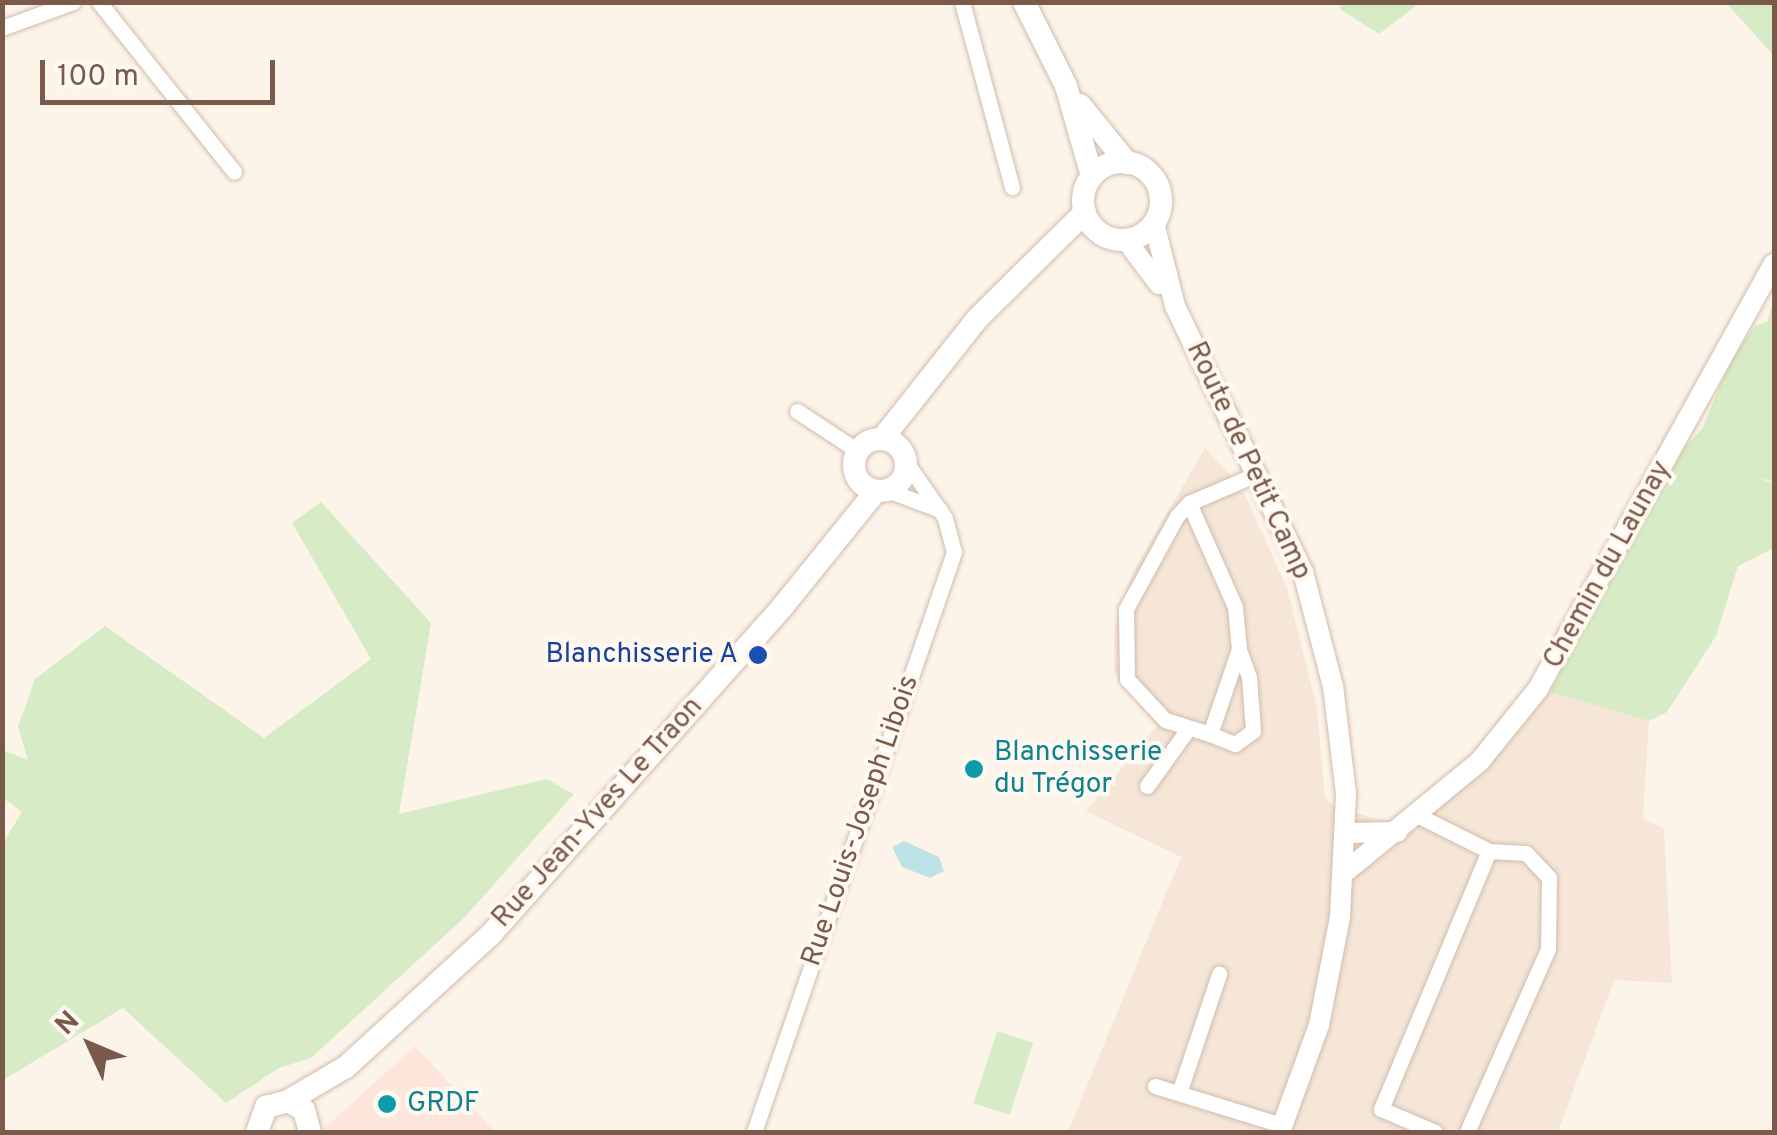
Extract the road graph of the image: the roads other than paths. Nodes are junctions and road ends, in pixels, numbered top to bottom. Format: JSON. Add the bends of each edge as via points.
{"nodes":[{"id":1,"x":73,"y":2,"type":"edge"},
{"id":2,"x":100,"y":2,"type":"edge"},
{"id":3,"x":962,"y":2,"type":"edge"},
{"id":4,"x":1024,"y":2,"type":"edge"},
{"id":5,"x":2,"y":28,"type":"edge"},
{"id":6,"x":1066,"y":86,"type":"junction"},
{"id":7,"x":1126,"y":163,"type":"junction"},
{"id":8,"x":234,"y":172,"type":"dead end"},
{"id":9,"x":1092,"y":176,"type":"junction"},
{"id":10,"x":1012,"y":187,"type":"dead end"},
{"id":11,"x":1085,"y":212,"type":"junction"},
{"id":12,"x":1154,"y":222,"type":"junction"},
{"id":13,"x":1101,"y":234,"type":"junction"},
{"id":14,"x":1126,"y":240,"type":"junction"},
{"id":15,"x":1035,"y":262,"type":"junction"},
{"id":16,"x":1774,"y":264,"type":"edge"},
{"id":17,"x":1175,"y":306,"type":"junction"},
{"id":18,"x":797,"y":411,"type":"dead end"},
{"id":19,"x":858,"y":451,"type":"junction"},
{"id":20,"x":897,"y":451,"type":"junction"},
{"id":21,"x":1257,"y":474,"type":"junction"},
{"id":22,"x":873,"y":486,"type":"junction"},
{"id":23,"x":1189,"y":504,"type":"junction"},
{"id":24,"x":940,"y":510,"type":"junction"},
{"id":25,"x":1239,"y":650,"type":"junction"},
{"id":26,"x":1188,"y":729,"type":"junction"},
{"id":27,"x":1210,"y":734,"type":"junction"},
{"id":28,"x":1147,"y":786,"type":"dead end"},
{"id":29,"x":1417,"y":815,"type":"junction"},
{"id":30,"x":1397,"y":832,"type":"junction"},
{"id":31,"x":1346,"y":833,"type":"junction"},
{"id":32,"x":1489,"y":851,"type":"junction"},
{"id":33,"x":1345,"y":872,"type":"junction"},
{"id":34,"x":1219,"y":974,"type":"dead end"},
{"id":35,"x":346,"y":1067,"type":"junction"},
{"id":36,"x":1155,"y":1086,"type":"dead end"},
{"id":37,"x":1179,"y":1093,"type":"junction"},
{"id":38,"x":288,"y":1101,"type":"junction"},
{"id":39,"x":310,"y":1125,"type":"edge"},
{"id":40,"x":1281,"y":1129,"type":"edge"},
{"id":41,"x":255,"y":1130,"type":"edge"},
{"id":42,"x":754,"y":1132,"type":"edge"},
{"id":43,"x":1435,"y":1132,"type":"edge"},
{"id":44,"x":1466,"y":1132,"type":"edge"}],
"edges":[{"from":1,"to":5,"type":"street"},
{"from":2,"to":8,"type":"street"},
{"from":3,"to":10,"type":"street"},
{"from":4,"to":6,"type":"main road"},
{"from":6,"to":7,"type":"main road"},
{"from":6,"to":9,"type":"main road"},
{"from":7,"to":9,"type":"main road"},
{"from":7,"to":12,"type":"main road","via":[[1157,183],[1161,207]]},
{"from":9,"to":11,"type":"main road"},
{"from":11,"to":13,"type":"main road"},
{"from":11,"to":15,"type":"main road"},
{"from":12,"to":14,"type":"main road"},
{"from":12,"to":17,"type":"street","name":"Route de Petit Camp"},
{"from":13,"to":14,"type":"main road"},
{"from":13,"to":15,"type":"main road"},
{"from":14,"to":17,"type":"street","name":"Route de Petit Camp"},
{"from":15,"to":20,"type":"main road","via":[[977,319],[926,389]]},
{"from":16,"to":29,"type":"street","name":"Chemin du Launay","via":[[1538,689],[1480,761]]},
{"from":17,"to":21,"type":"street","name":"Route de Petit Camp"},
{"from":18,"to":19,"type":"street"},
{"from":19,"to":20,"type":"main road"},
{"from":19,"to":22,"type":"main road"},
{"from":20,"to":22,"type":"main road","name":"Rue Jean-Yves Le Traon","via":[[900,483]]},
{"from":20,"to":24,"type":"street","name":"Rue Louis-Joseph Libois"},
{"from":21,"to":23,"type":"street"},
{"from":21,"to":31,"type":"street","name":"Route de Petit Camp","via":[[1303,572],[1321,632]]},
{"from":22,"to":24,"type":"street"},
{"from":22,"to":35,"type":"main road","name":"Rue Jean-Yves Le Traon","via":[[827,552],[492,933]]},
{"from":23,"to":25,"type":"street","via":[[1235,607]]},
{"from":23,"to":26,"type":"street","via":[[1126,610],[1122,658],[1127,680],[1152,709]]},
{"from":24,"to":42,"type":"street","name":"Rue Louis-Joseph Libois","via":[[954,552]]},
{"from":25,"to":27,"type":"street"},
{"from":25,"to":27,"type":"street","via":[[1252,692],[1253,731],[1235,744]]},
{"from":26,"to":27,"type":"street"},
{"from":26,"to":28,"type":"street"},
{"from":29,"to":30,"type":"street","name":"Chemin du Launay"},
{"from":29,"to":32,"type":"street"},
{"from":30,"to":31,"type":"street"},
{"from":30,"to":33,"type":"street","name":"Chemin du Launay"},
{"from":31,"to":33,"type":"street","name":"Route de Petit Camp"},
{"from":32,"to":43,"type":"street","via":[[1381,1109]]},
{"from":32,"to":44,"type":"street","via":[[1526,852],[1549,878],[1548,950]]},
{"from":33,"to":40,"type":"street","name":"Route de Petit Camp","via":[[1319,1025]]},
{"from":34,"to":37,"type":"street"},
{"from":35,"to":38,"type":"main road","name":"Rue Jean-Yves Le Traon"},
{"from":35,"to":39,"type":"main road"},
{"from":36,"to":37,"type":"street"},
{"from":37,"to":40,"type":"street"},
{"from":38,"to":39,"type":"main road"},
{"from":38,"to":41,"type":"main road","name":"Rue Jean-Yves Le Traon","via":[[266,1107]]}]}
